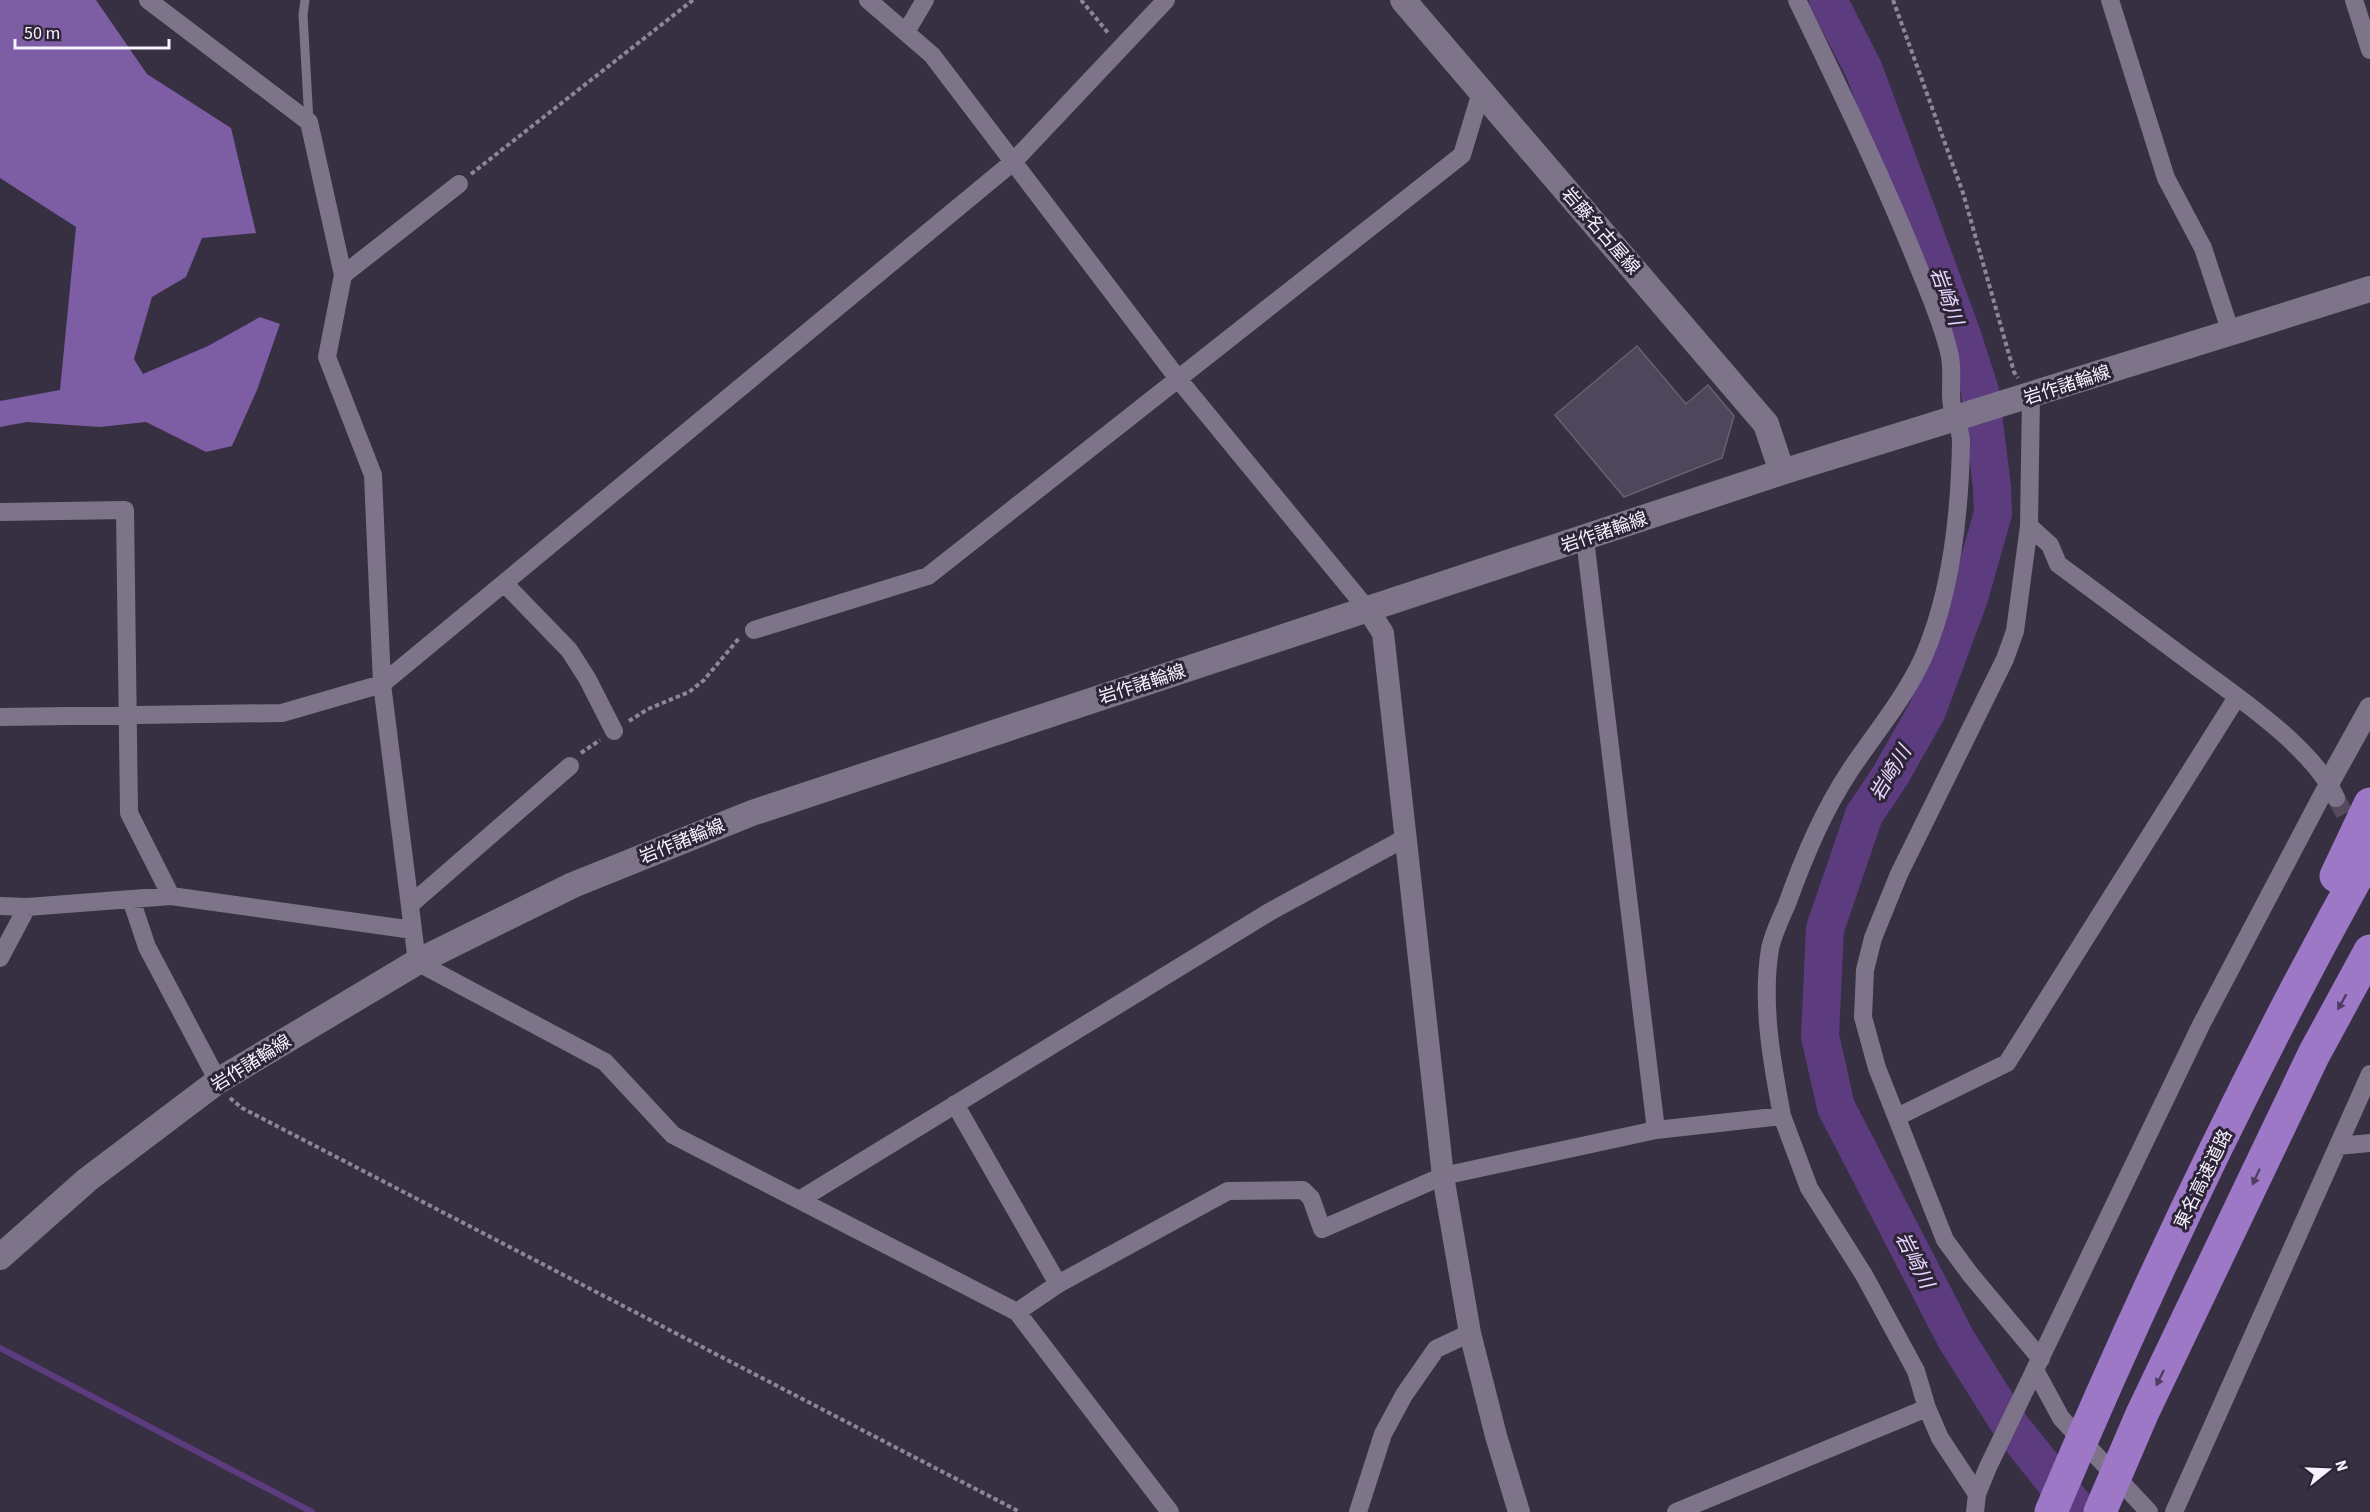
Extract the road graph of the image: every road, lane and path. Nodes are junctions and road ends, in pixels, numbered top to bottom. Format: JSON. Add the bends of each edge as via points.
{"nodes":[{"id":1,"x":148,"y":0,"type":"edge"},
{"id":2,"x":305,"y":0,"type":"edge"},
{"id":3,"x":693,"y":0,"type":"edge"},
{"id":4,"x":868,"y":0,"type":"edge"},
{"id":5,"x":925,"y":0,"type":"edge"},
{"id":6,"x":1081,"y":0,"type":"edge"},
{"id":7,"x":1166,"y":0,"type":"edge"},
{"id":8,"x":1403,"y":0,"type":"edge"},
{"id":9,"x":1797,"y":0,"type":"edge"},
{"id":10,"x":1893,"y":0,"type":"edge"},
{"id":11,"x":2110,"y":0,"type":"edge"},
{"id":12,"x":2354,"y":0,"type":"edge"},
{"id":13,"x":906,"y":32,"type":"junction"},
{"id":14,"x":1120,"y":47,"type":"junction"},
{"id":15,"x":2370,"y":50,"type":"edge"},
{"id":16,"x":1481,"y":92,"type":"junction"},
{"id":17,"x":309,"y":122,"type":"junction"},
{"id":18,"x":1013,"y":162,"type":"junction"},
{"id":19,"x":459,"y":184,"type":"joint"},
{"id":20,"x":343,"y":275,"type":"junction"},
{"id":21,"x":2370,"y":289,"type":"edge"},
{"id":22,"x":2231,"y":333,"type":"junction"},
{"id":23,"x":1179,"y":380,"type":"junction"},
{"id":24,"x":2021,"y":399,"type":"junction"},
{"id":25,"x":1959,"y":418,"type":"junction"},
{"id":26,"x":1782,"y":472,"type":"junction"},
{"id":27,"x":0,"y":512,"type":"edge"},
{"id":28,"x":2029,"y":526,"type":"junction"},
{"id":29,"x":1585,"y":539,"type":"junction"},
{"id":30,"x":504,"y":583,"type":"junction"},
{"id":31,"x":1368,"y":610,"type":"junction"},
{"id":32,"x":754,"y":630,"type":"joint"},
{"id":33,"x":382,"y":684,"type":"junction"},
{"id":34,"x":2237,"y":697,"type":"junction"},
{"id":35,"x":2370,"y":708,"type":"edge"},
{"id":36,"x":126,"y":716,"type":"junction"},
{"id":37,"x":0,"y":717,"type":"edge"},
{"id":38,"x":614,"y":731,"type":"junction"},
{"id":39,"x":570,"y":765,"type":"joint"},
{"id":40,"x":2333,"y":790,"type":"junction"},
{"id":41,"x":2370,"y":804,"type":"edge"},
{"id":42,"x":1407,"y":837,"type":"junction"},
{"id":43,"x":2370,"y":853,"type":"edge"},
{"id":44,"x":171,"y":896,"type":"junction"},
{"id":45,"x":131,"y":900,"type":"junction"},
{"id":46,"x":410,"y":905,"type":"junction"},
{"id":47,"x":0,"y":906,"type":"edge"},
{"id":48,"x":27,"y":907,"type":"junction"},
{"id":49,"x":413,"y":930,"type":"junction"},
{"id":50,"x":2370,"y":951,"type":"edge"},
{"id":51,"x":0,"y":958,"type":"edge"},
{"id":52,"x":417,"y":962,"type":"junction"},
{"id":53,"x":2370,"y":1074,"type":"edge"},
{"id":54,"x":218,"y":1081,"type":"junction"},
{"id":55,"x":955,"y":1104,"type":"junction"},
{"id":56,"x":1782,"y":1116,"type":"junction"},
{"id":57,"x":1897,"y":1117,"type":"junction"},
{"id":58,"x":1656,"y":1130,"type":"junction"},
{"id":59,"x":2370,"y":1143,"type":"edge"},
{"id":60,"x":2338,"y":1146,"type":"junction"},
{"id":61,"x":1443,"y":1176,"type":"junction"},
{"id":62,"x":801,"y":1200,"type":"junction"},
{"id":63,"x":0,"y":1257,"type":"edge"},
{"id":64,"x":1058,"y":1284,"type":"junction"},
{"id":65,"x":2143,"y":1302,"type":"junction"},
{"id":66,"x":1017,"y":1312,"type":"junction"},
{"id":67,"x":1470,"y":1333,"type":"junction"},
{"id":68,"x":2035,"y":1371,"type":"junction"},
{"id":69,"x":1927,"y":1408,"type":"junction"},
{"id":70,"x":1977,"y":1494,"type":"junction"},
{"id":71,"x":1020,"y":1512,"type":"edge"},
{"id":72,"x":1170,"y":1512,"type":"edge"},
{"id":73,"x":1358,"y":1512,"type":"edge"},
{"id":74,"x":1519,"y":1512,"type":"edge"},
{"id":75,"x":1676,"y":1512,"type":"edge"},
{"id":76,"x":1975,"y":1512,"type":"edge"},
{"id":77,"x":2050,"y":1512,"type":"edge"},
{"id":78,"x":2100,"y":1512,"type":"edge"},
{"id":79,"x":2150,"y":1512,"type":"edge"},
{"id":80,"x":2174,"y":1512,"type":"edge"}],
"edges":[{"from":1,"to":17,"type":"street"},
{"from":2,"to":17,"type":"lane"},
{"from":3,"to":19,"type":"path"},
{"from":4,"to":13,"type":"street"},
{"from":5,"to":13,"type":"street"},
{"from":6,"to":14,"type":"path"},
{"from":7,"to":14,"type":"street"},
{"from":8,"to":16,"type":"main road","name":"岩藤名古屋線"},
{"from":9,"to":25,"type":"street","via":[[1840,89],[1936,313],[1950,354],[1952,405]]},
{"from":10,"to":24,"type":"path","via":[[1963,193]]},
{"from":11,"to":22,"type":"street","via":[[2166,178],[2203,248]]},
{"from":12,"to":15,"type":"street"},
{"from":13,"to":18,"type":"street","via":[[932,55]]},
{"from":14,"to":18,"type":"street"},
{"from":16,"to":23,"type":"street","via":[[1462,155]]},
{"from":16,"to":26,"type":"main road","name":"岩藤名古屋線","via":[[1766,424]]},
{"from":17,"to":20,"type":"street"},
{"from":18,"to":23,"type":"street"},
{"from":18,"to":30,"type":"street"},
{"from":19,"to":20,"type":"street"},
{"from":20,"to":33,"type":"street","via":[[327,357],[373,475]]},
{"from":21,"to":22,"type":"main road","name":"岩作諸輪線"},
{"from":22,"to":24,"type":"main road","name":"岩作諸輪線"},
{"from":23,"to":31,"type":"street"},
{"from":23,"to":32,"type":"street","via":[[928,576]]},
{"from":24,"to":25,"type":"main road","name":"岩作諸輪線"},
{"from":24,"to":28,"type":"street"},
{"from":25,"to":26,"type":"main road","name":"岩作諸輪線"},
{"from":25,"to":56,"type":"street","via":[[1961,472],[1937,620],[1902,700],[1830,804],[1770,947],[1769,1025]]},
{"from":26,"to":29,"type":"main road","name":"岩作諸輪線"},
{"from":27,"to":36,"type":"street","via":[[125,510]]},
{"from":28,"to":34,"type":"street","via":[[2050,545],[2058,564]]},
{"from":28,"to":57,"type":"street","via":[[2015,631],[2005,659],[1899,874],[1868,960],[1863,1017],[1877,1068]]},
{"from":29,"to":31,"type":"main road","name":"岩作諸輪線"},
{"from":29,"to":58,"type":"street"},
{"from":30,"to":33,"type":"street"},
{"from":30,"to":38,"type":"street","via":[[569,650]]},
{"from":31,"to":42,"type":"street","via":[[1383,633]]},
{"from":31,"to":52,"type":"main road","name":"岩作諸輪線","via":[[752,813],[573,885]]},
{"from":32,"to":38,"type":"path","via":[[735,640],[704,680],[689,692],[648,709]]},
{"from":33,"to":36,"type":"street","via":[[282,713]]},
{"from":33,"to":46,"type":"street"},
{"from":34,"to":40,"type":"street","via":[[2300,749]]},
{"from":34,"to":57,"type":"street","via":[[2007,1063]]},
{"from":35,"to":40,"type":"street"},
{"from":36,"to":37,"type":"street"},
{"from":36,"to":44,"type":"street","via":[[129,813]]},
{"from":38,"to":39,"type":"path","via":[[579,754]]},
{"from":39,"to":46,"type":"street"},
{"from":40,"to":68,"type":"street","via":[[2201,1025]]},
{"from":41,"to":65,"type":"highway","via":[[2248,1062]]},
{"from":42,"to":55,"type":"street","via":[[1271,911]]},
{"from":42,"to":61,"type":"street"},
{"from":43,"to":65,"type":"highway","name":"東名高速道路","via":[[2256,1069]]},
{"from":44,"to":45,"type":"street"},
{"from":44,"to":49,"type":"street"},
{"from":45,"to":48,"type":"street"},
{"from":45,"to":54,"type":"street","via":[[147,947]]},
{"from":46,"to":49,"type":"street"},
{"from":47,"to":48,"type":"street"},
{"from":48,"to":51,"type":"street"},
{"from":49,"to":52,"type":"street"},
{"from":50,"to":78,"type":"highway","one_way":true,"via":[[2314,1054]]},
{"from":52,"to":54,"type":"main road","name":"岩作諸輪線"},
{"from":52,"to":62,"type":"street","via":[[605,1062],[673,1135]]},
{"from":53,"to":60,"type":"street"},
{"from":54,"to":63,"type":"main road","name":"岩作諸輪線","via":[[87,1180]]},
{"from":54,"to":71,"type":"path","via":[[225,1094],[242,1108]]},
{"from":55,"to":62,"type":"street"},
{"from":55,"to":64,"type":"street"},
{"from":56,"to":58,"type":"street"},
{"from":56,"to":69,"type":"street","via":[[1809,1188],[1864,1275],[1916,1371]]},
{"from":57,"to":68,"type":"street","via":[[1945,1240]]},
{"from":58,"to":61,"type":"street"},
{"from":59,"to":60,"type":"street"},
{"from":60,"to":80,"type":"street"},
{"from":61,"to":64,"type":"street","via":[[1322,1229],[1311,1198],[1303,1190],[1228,1191]]},
{"from":61,"to":67,"type":"street"},
{"from":62,"to":66,"type":"street"},
{"from":64,"to":66,"type":"street"},
{"from":65,"to":77,"type":"highway","name":"東名高速道路"},
{"from":66,"to":72,"type":"street"},
{"from":67,"to":73,"type":"street","via":[[1436,1349],[1404,1395],[1383,1434]]},
{"from":67,"to":74,"type":"street"},
{"from":68,"to":70,"type":"street"},
{"from":68,"to":79,"type":"street","via":[[2061,1418]]},
{"from":69,"to":70,"type":"street","via":[[1940,1438]]},
{"from":69,"to":75,"type":"street"},
{"from":70,"to":76,"type":"street"}]}
